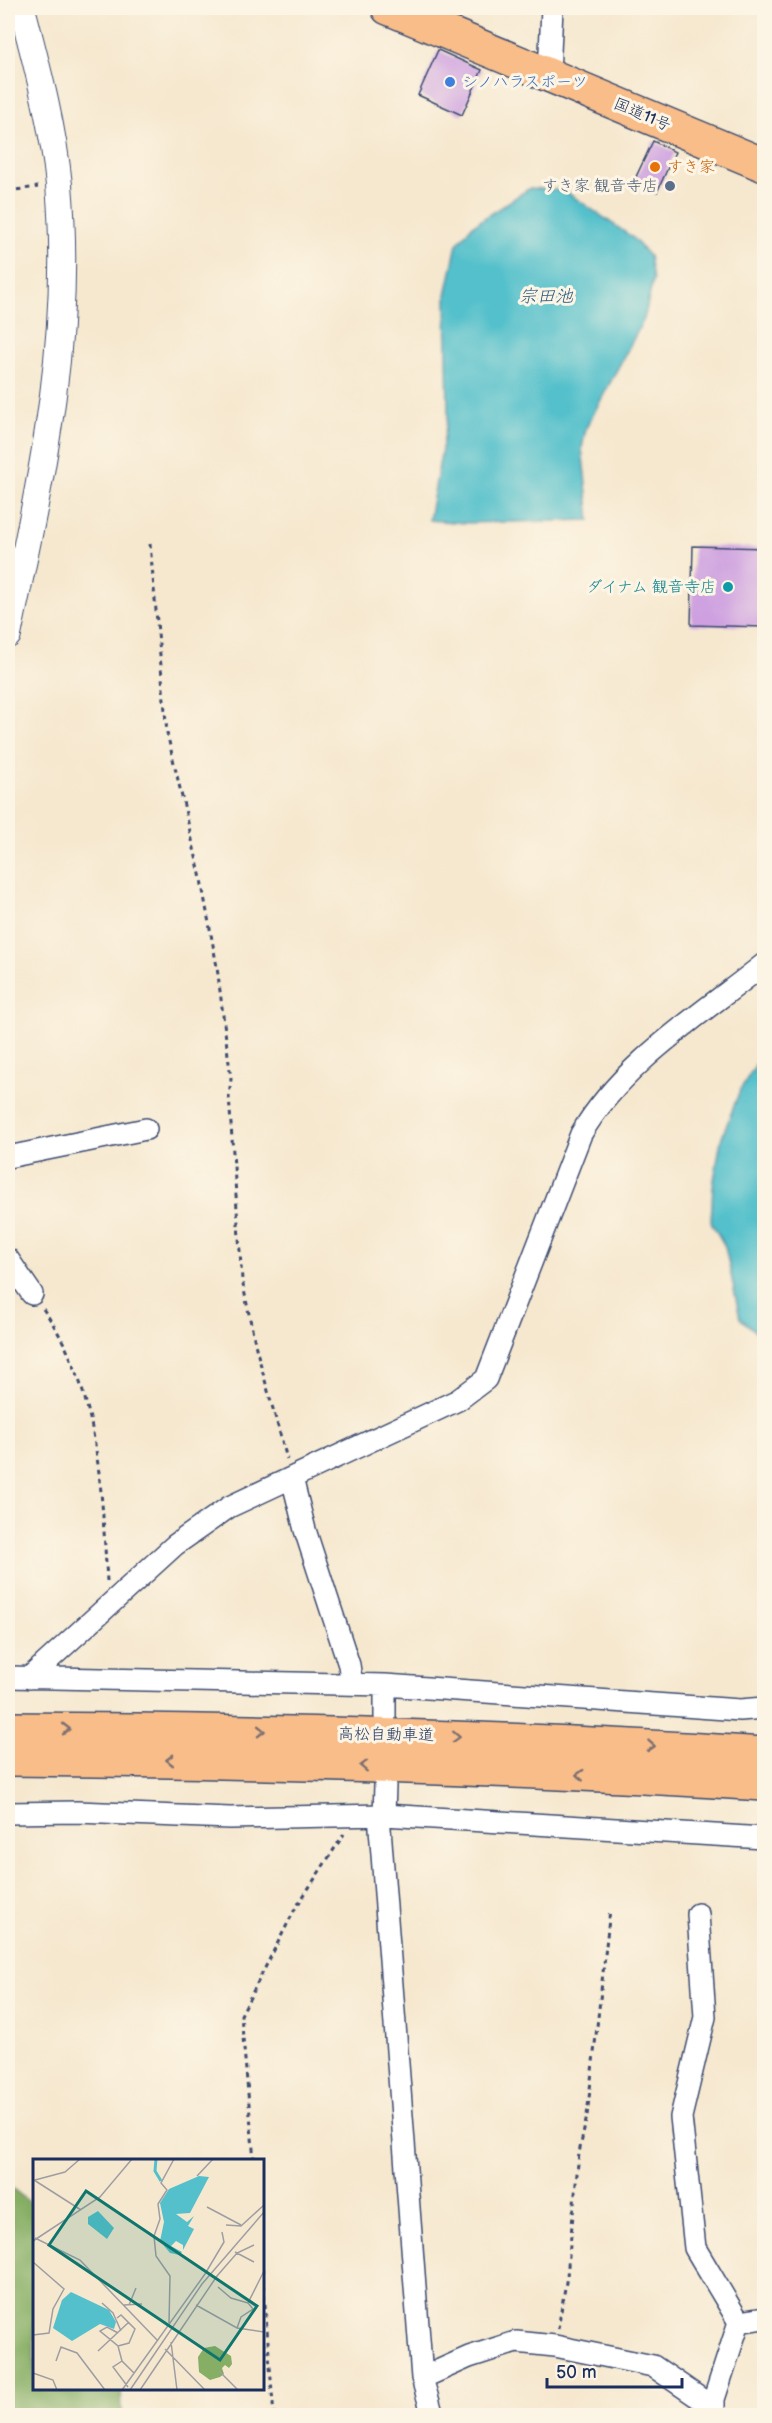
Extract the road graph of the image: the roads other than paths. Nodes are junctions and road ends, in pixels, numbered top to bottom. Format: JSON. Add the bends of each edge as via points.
{"nodes":[{"id":1,"x":22,"y":8,"type":"edge"},
{"id":2,"x":388,"y":8,"type":"edge"},
{"id":3,"x":552,"y":8,"type":"edge"},
{"id":4,"x":549,"y":75,"type":"junction"},
{"id":5,"x":765,"y":165,"type":"edge"},
{"id":6,"x":8,"y":635,"type":"edge"},
{"id":7,"x":765,"y":964,"type":"edge"},
{"id":8,"x":146,"y":1129,"type":"dead end"},
{"id":9,"x":8,"y":1157,"type":"edge"},
{"id":10,"x":8,"y":1259,"type":"edge"},
{"id":11,"x":32,"y":1294,"type":"road end"},
{"id":12,"x":292,"y":1478,"type":"junction"},
{"id":13,"x":8,"y":1677,"type":"edge"},
{"id":14,"x":29,"y":1678,"type":"junction"},
{"id":15,"x":352,"y":1684,"type":"junction"},
{"id":16,"x":385,"y":1685,"type":"junction"},
{"id":17,"x":765,"y":1708,"type":"edge"},
{"id":18,"x":385,"y":1717,"type":"dead end"},
{"id":19,"x":8,"y":1729,"type":"edge"},
{"id":20,"x":765,"y":1754,"type":"edge"},
{"id":21,"x":8,"y":1759,"type":"edge"},
{"id":22,"x":765,"y":1784,"type":"edge"},
{"id":23,"x":385,"y":1785,"type":"dead end"},
{"id":24,"x":8,"y":1813,"type":"edge"},
{"id":25,"x":382,"y":1815,"type":"junction"},
{"id":26,"x":765,"y":1838,"type":"edge"},
{"id":27,"x":698,"y":1914,"type":"dead end"},
{"id":28,"x":765,"y":2318,"type":"edge"},
{"id":29,"x":739,"y":2322,"type":"junction"},
{"id":30,"x":422,"y":2378,"type":"junction"},
{"id":31,"x":433,"y":2415,"type":"edge"}],
"edges":[{"from":1,"to":6,"type":"street","via":[[44,94],[59,184],[62,287],[55,395]]},
{"from":2,"to":4,"type":"highway","name":"国道11号"},
{"from":3,"to":4,"type":"street"},
{"from":4,"to":5,"type":"highway","name":"国道11号"},
{"from":7,"to":12,"type":"street","via":[[625,1075],[596,1108],[581,1134],[486,1379],[458,1400]]},
{"from":8,"to":9,"type":"street"},
{"from":10,"to":11,"type":"street"},
{"from":12,"to":14,"type":"street","via":[[229,1507],[175,1545]]},
{"from":12,"to":15,"type":"street","via":[[350,1665]]},
{"from":13,"to":14,"type":"street"},
{"from":14,"to":15,"type":"street"},
{"from":15,"to":16,"type":"street"},
{"from":16,"to":17,"type":"street","via":[[740,1710]]},
{"from":16,"to":18,"type":"street"},
{"from":19,"to":20,"type":"highway","name":"高松自動車道","one_way":true,"via":[[463,1737]]},
{"from":22,"to":21,"type":"highway","name":"高松自動車道","one_way":true,"via":[[463,1769]]},
{"from":23,"to":25,"type":"street"},
{"from":24,"to":25,"type":"street","via":[[230,1818]]},
{"from":25,"to":26,"type":"street"},
{"from":25,"to":30,"type":"street"},
{"from":27,"to":29,"type":"street","via":[[705,2017],[681,2117],[695,2248]]},
{"from":28,"to":29,"type":"street"},
{"from":29,"to":30,"type":"street","via":[[714,2408],[653,2366],[555,2346],[516,2342]]},
{"from":30,"to":31,"type":"street"}]}
